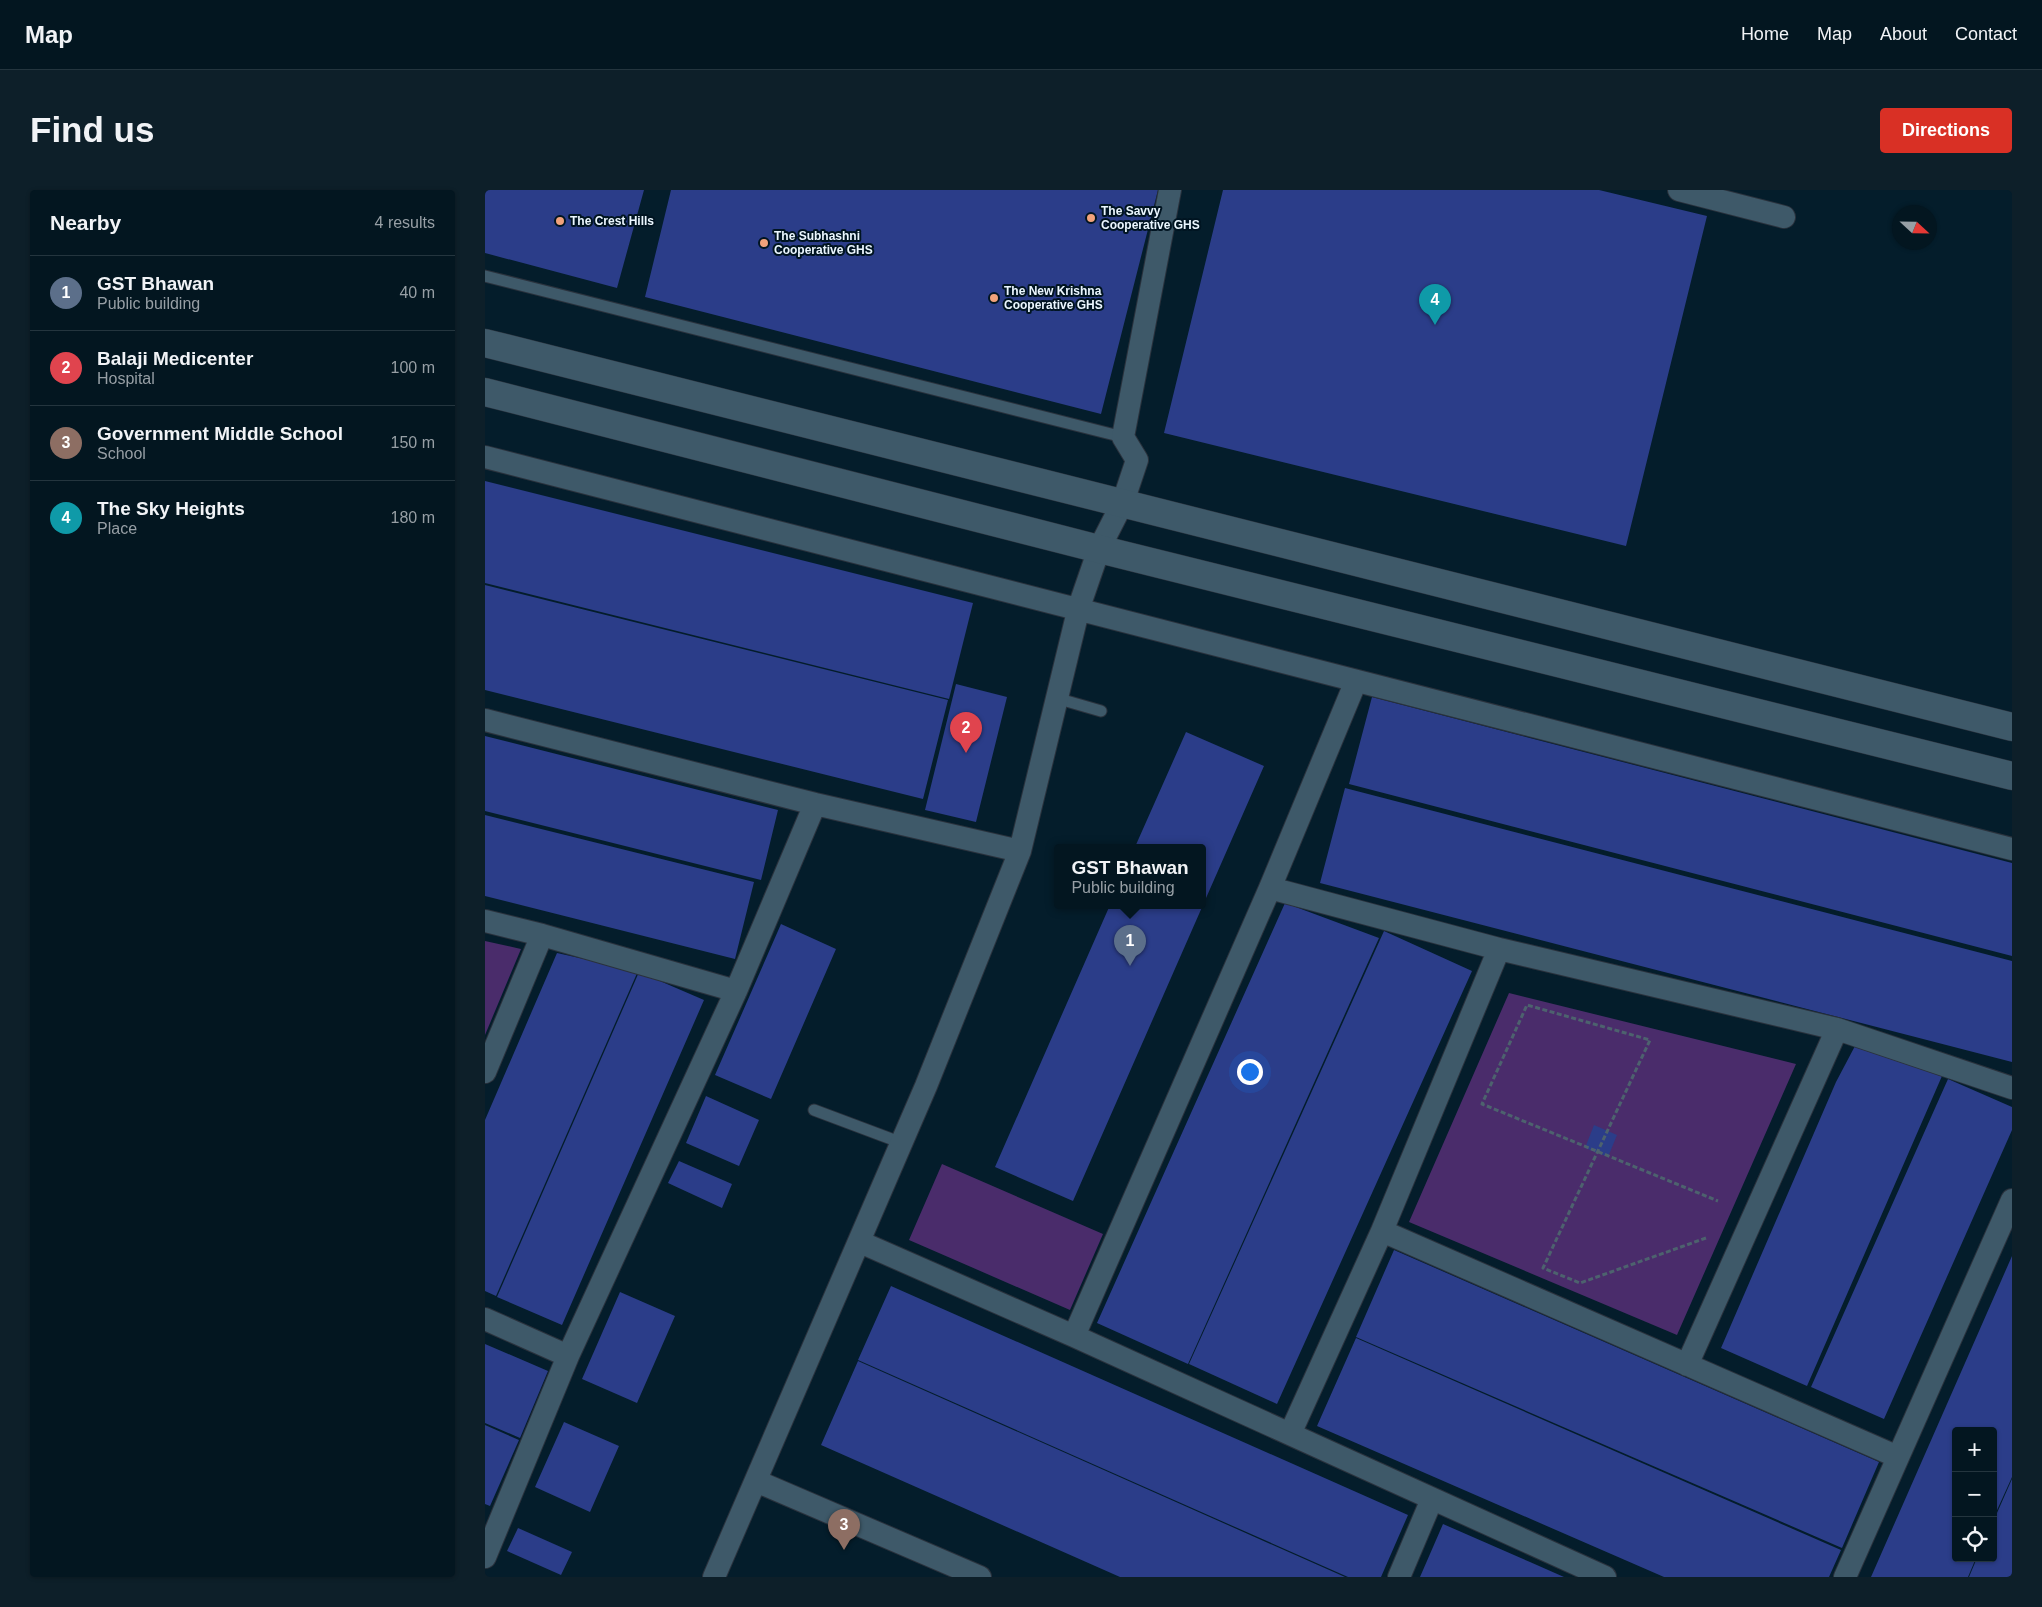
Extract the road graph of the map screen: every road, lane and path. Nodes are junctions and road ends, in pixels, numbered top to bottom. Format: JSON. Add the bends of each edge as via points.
{"nodes":[{"id":1,"x":1171,"y":190,"type":"edge"},
{"id":2,"x":1679,"y":190,"type":"edge"},
{"id":3,"x":1784,"y":217,"type":"dead end"},
{"id":4,"x":485,"y":276,"type":"edge"},
{"id":5,"x":485,"y":343,"type":"edge"},
{"id":6,"x":485,"y":392,"type":"edge"},
{"id":7,"x":1123,"y":437,"type":"junction"},
{"id":8,"x":485,"y":456,"type":"edge"},
{"id":9,"x":1123,"y":502,"type":"junction"},
{"id":10,"x":1099,"y":549,"type":"junction"},
{"id":11,"x":1079,"y":607,"type":"junction"},
{"id":12,"x":1355,"y":681,"type":"junction"},
{"id":13,"x":1056,"y":698,"type":"junction"},
{"id":14,"x":1101,"y":711,"type":"dead end"},
{"id":15,"x":485,"y":720,"type":"edge"},
{"id":16,"x":2012,"y":727,"type":"edge"},
{"id":17,"x":2012,"y":776,"type":"edge"},
{"id":18,"x":815,"y":804,"type":"junction"},
{"id":19,"x":2012,"y":849,"type":"edge"},
{"id":20,"x":1020,"y":852,"type":"junction"},
{"id":21,"x":1270,"y":888,"type":"junction"},
{"id":22,"x":485,"y":921,"type":"edge"},
{"id":23,"x":542,"y":935,"type":"junction"},
{"id":24,"x":1499,"y":949,"type":"junction"},
{"id":25,"x":736,"y":991,"type":"junction"},
{"id":26,"x":1837,"y":1029,"type":"junction"},
{"id":27,"x":485,"y":1072,"type":"edge"},
{"id":28,"x":2012,"y":1088,"type":"edge"},
{"id":29,"x":813,"y":1110,"type":"dead end"},
{"id":30,"x":902,"y":1143,"type":"junction"},
{"id":31,"x":1597,"y":1152,"type":"junction"},
{"id":32,"x":2012,"y":1200,"type":"edge"},
{"id":33,"x":1718,"y":1201,"type":"dead end"},
{"id":34,"x":1382,"y":1231,"type":"junction"},
{"id":35,"x":1706,"y":1238,"type":"dead end"},
{"id":36,"x":860,"y":1242,"type":"junction"},
{"id":37,"x":485,"y":1319,"type":"edge"},
{"id":38,"x":1073,"y":1336,"type":"junction"},
{"id":39,"x":569,"y":1356,"type":"junction"},
{"id":40,"x":1687,"y":1365,"type":"junction"},
{"id":41,"x":1290,"y":1434,"type":"junction"},
{"id":42,"x":1898,"y":1457,"type":"junction"},
{"id":43,"x":756,"y":1481,"type":"junction"},
{"id":44,"x":1432,"y":1499,"type":"junction"},
{"id":45,"x":488,"y":1543,"type":"edge"},
{"id":46,"x":714,"y":1577,"type":"edge"},
{"id":47,"x":980,"y":1577,"type":"edge"},
{"id":48,"x":1399,"y":1577,"type":"edge"},
{"id":49,"x":1605,"y":1577,"type":"edge"},
{"id":50,"x":1845,"y":1577,"type":"edge"}],
"edges":[{"from":1,"to":7,"type":"street"},
{"from":2,"to":3,"type":"street"},
{"from":4,"to":7,"type":"lane"},
{"from":5,"to":9,"type":"street"},
{"from":6,"to":10,"type":"street"},
{"from":7,"to":9,"type":"street","via":[[1137,460]]},
{"from":8,"to":11,"type":"street"},
{"from":9,"to":10,"type":"street"},
{"from":9,"to":16,"type":"street"},
{"from":10,"to":11,"type":"street"},
{"from":10,"to":17,"type":"street"},
{"from":11,"to":12,"type":"street"},
{"from":11,"to":13,"type":"street"},
{"from":12,"to":19,"type":"street"},
{"from":12,"to":21,"type":"street"},
{"from":13,"to":14,"type":"lane"},
{"from":13,"to":20,"type":"street"},
{"from":15,"to":18,"type":"street"},
{"from":18,"to":20,"type":"street"},
{"from":18,"to":25,"type":"street"},
{"from":20,"to":30,"type":"street"},
{"from":21,"to":24,"type":"street"},
{"from":21,"to":38,"type":"street"},
{"from":22,"to":23,"type":"street"},
{"from":23,"to":25,"type":"street"},
{"from":23,"to":27,"type":"street"},
{"from":24,"to":26,"type":"street"},
{"from":24,"to":34,"type":"street"},
{"from":25,"to":39,"type":"street"},
{"from":26,"to":28,"type":"street"},
{"from":26,"to":40,"type":"street"},
{"from":29,"to":30,"type":"lane"},
{"from":30,"to":36,"type":"street"},
{"from":31,"to":31,"type":"path","via":[[1481,1104],[1527,1005],[1650,1040]]},
{"from":31,"to":33,"type":"path"},
{"from":31,"to":35,"type":"path","via":[[1543,1268],[1580,1283]]},
{"from":32,"to":42,"type":"street"},
{"from":34,"to":40,"type":"street"},
{"from":34,"to":41,"type":"street"},
{"from":36,"to":38,"type":"street"},
{"from":36,"to":43,"type":"street"},
{"from":37,"to":39,"type":"street"},
{"from":38,"to":41,"type":"street"},
{"from":39,"to":45,"type":"street"},
{"from":40,"to":42,"type":"street"},
{"from":41,"to":44,"type":"street"},
{"from":42,"to":50,"type":"street"},
{"from":43,"to":46,"type":"street"},
{"from":43,"to":47,"type":"street"},
{"from":44,"to":48,"type":"street"},
{"from":44,"to":49,"type":"street"}]}
